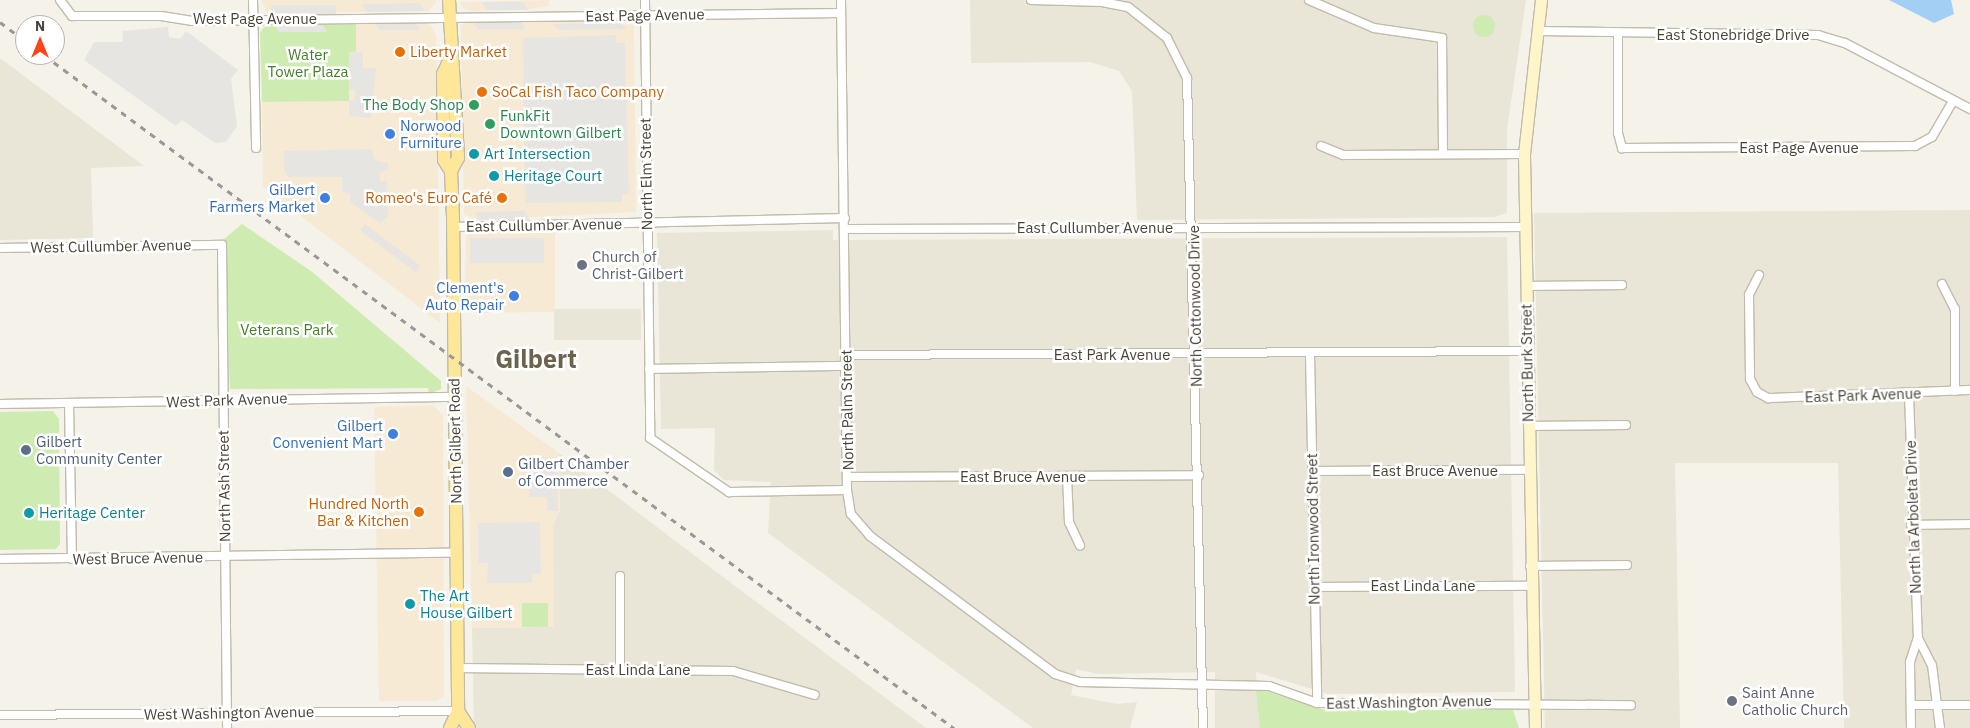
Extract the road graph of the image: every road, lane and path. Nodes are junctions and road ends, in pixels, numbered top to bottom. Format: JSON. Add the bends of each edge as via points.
{"nodes":[{"id":1,"x":60,"y":0,"type":"edge"},
{"id":2,"x":254,"y":0,"type":"edge"},
{"id":3,"x":449,"y":0,"type":"edge"},
{"id":4,"x":645,"y":0,"type":"edge"},
{"id":5,"x":841,"y":0,"type":"edge"},
{"id":6,"x":1031,"y":0,"type":"edge"},
{"id":7,"x":1310,"y":0,"type":"edge"},
{"id":8,"x":1542,"y":0,"type":"edge"},
{"id":9,"x":841,"y":13,"type":"junction"},
{"id":10,"x":645,"y":15,"type":"junction"},
{"id":11,"x":450,"y":18,"type":"junction"},
{"id":12,"x":254,"y":20,"type":"junction"},
{"id":13,"x":1539,"y":31,"type":"junction"},
{"id":14,"x":1618,"y":36,"type":"junction"},
{"id":15,"x":1953,"y":101,"type":"junction"},
{"id":16,"x":1970,"y":109,"type":"edge"},
{"id":17,"x":1322,"y":146,"type":"dead end"},
{"id":18,"x":256,"y":148,"type":"dead end"},
{"id":19,"x":1443,"y":154,"type":"junction"},
{"id":20,"x":1524,"y":154,"type":"junction"},
{"id":21,"x":845,"y":218,"type":"junction"},
{"id":22,"x":647,"y":222,"type":"junction"},
{"id":23,"x":453,"y":227,"type":"junction"},
{"id":24,"x":1525,"y":227,"type":"junction"},
{"id":25,"x":1193,"y":228,"type":"junction"},
{"id":26,"x":845,"y":229,"type":"junction"},
{"id":27,"x":222,"y":244,"type":"joint"},
{"id":28,"x":0,"y":248,"type":"edge"},
{"id":29,"x":1759,"y":276,"type":"dead end"},
{"id":30,"x":1942,"y":284,"type":"dead end"},
{"id":31,"x":1622,"y":285,"type":"dead end"},
{"id":32,"x":1526,"y":286,"type":"junction"},
{"id":33,"x":1527,"y":351,"type":"junction"},
{"id":34,"x":847,"y":355,"type":"junction"},
{"id":35,"x":1195,"y":355,"type":"junction"},
{"id":36,"x":1310,"y":355,"type":"junction"},
{"id":37,"x":847,"y":366,"type":"junction"},
{"id":38,"x":649,"y":369,"type":"junction"},
{"id":39,"x":1955,"y":390,"type":"junction"},
{"id":40,"x":1970,"y":390,"type":"edge"},
{"id":41,"x":1909,"y":395,"type":"junction"},
{"id":42,"x":455,"y":397,"type":"junction"},
{"id":43,"x":224,"y":400,"type":"junction"},
{"id":44,"x":0,"y":404,"type":"edge"},
{"id":45,"x":69,"y":404,"type":"junction"},
{"id":46,"x":1626,"y":425,"type":"dead end"},
{"id":47,"x":1528,"y":426,"type":"junction"},
{"id":48,"x":1528,"y":470,"type":"junction"},
{"id":49,"x":1312,"y":471,"type":"junction"},
{"id":50,"x":1199,"y":475,"type":"junction"},
{"id":51,"x":1067,"y":476,"type":"junction"},
{"id":52,"x":848,"y":478,"type":"junction"},
{"id":53,"x":847,"y":490,"type":"junction"},
{"id":54,"x":1970,"y":524,"type":"edge"},
{"id":55,"x":1911,"y":525,"type":"junction"},
{"id":56,"x":1080,"y":546,"type":"dead end"},
{"id":57,"x":456,"y":554,"type":"junction"},
{"id":58,"x":225,"y":557,"type":"junction"},
{"id":59,"x":0,"y":559,"type":"edge"},
{"id":60,"x":72,"y":560,"type":"junction"},
{"id":61,"x":1530,"y":566,"type":"junction"},
{"id":62,"x":1627,"y":566,"type":"dead end"},
{"id":63,"x":620,"y":576,"type":"dead end"},
{"id":64,"x":1530,"y":586,"type":"junction"},
{"id":65,"x":1315,"y":587,"type":"junction"},
{"id":66,"x":1918,"y":638,"type":"junction"},
{"id":67,"x":458,"y":668,"type":"junction"},
{"id":68,"x":620,"y":670,"type":"junction"},
{"id":69,"x":1100,"y":686,"type":"joint"},
{"id":70,"x":1203,"y":686,"type":"junction"},
{"id":71,"x":815,"y":695,"type":"dead end"},
{"id":72,"x":1317,"y":703,"type":"junction"},
{"id":73,"x":1534,"y":703,"type":"junction"},
{"id":74,"x":1631,"y":705,"type":"dead end"},
{"id":75,"x":1911,"y":705,"type":"junction"},
{"id":76,"x":1939,"y":705,"type":"junction"},
{"id":77,"x":1970,"y":705,"type":"edge"},
{"id":78,"x":458,"y":710,"type":"junction"},
{"id":79,"x":227,"y":713,"type":"junction"},
{"id":80,"x":0,"y":715,"type":"edge"},
{"id":81,"x":227,"y":728,"type":"edge"},
{"id":82,"x":450,"y":728,"type":"edge"},
{"id":83,"x":469,"y":728,"type":"edge"},
{"id":84,"x":1203,"y":728,"type":"edge"},
{"id":85,"x":1535,"y":728,"type":"edge"},
{"id":86,"x":1911,"y":728,"type":"edge"},
{"id":87,"x":1940,"y":728,"type":"edge"}],
"edges":[{"from":1,"to":12,"type":"street","name":"West Page Avenue","via":[[62,10],[72,16]]},
{"from":2,"to":12,"type":"street"},
{"from":3,"to":11,"type":"main road","name":"North Gilbert Road"},
{"from":4,"to":10,"type":"street","name":"North Elm Street"},
{"from":5,"to":9,"type":"street","name":"North Palm Street"},
{"from":6,"to":25,"type":"street","name":"North Cottonwood Drive","via":[[1102,2],[1128,7],[1167,38],[1183,62],[1191,95]]},
{"from":7,"to":19,"type":"street","via":[[1374,28],[1442,38]]},
{"from":8,"to":13,"type":"street","name":"North Burk Street"},
{"from":9,"to":10,"type":"street","name":"East Page Avenue"},
{"from":9,"to":21,"type":"street","name":"North Palm Street"},
{"from":10,"to":11,"type":"street","name":"East Page Avenue"},
{"from":10,"to":22,"type":"street","name":"North Elm Street"},
{"from":11,"to":12,"type":"street","name":"West Page Avenue"},
{"from":11,"to":23,"type":"main road","name":"North Gilbert Road","via":[[449,61],[443,74],[444,160],[451,171]]},
{"from":12,"to":18,"type":"street"},
{"from":13,"to":14,"type":"street","name":"East Stonebridge Drive"},
{"from":13,"to":20,"type":"street","name":"North Burk Street"},
{"from":14,"to":15,"type":"street","name":"East Stonebridge Drive","via":[[1818,35],[1844,43]]},
{"from":14,"to":15,"type":"street","name":"East Page Avenue","via":[[1618,134],[1622,148],[1915,146],[1932,137]]},
{"from":15,"to":16,"type":"street","name":"East Stonebridge Drive"},
{"from":17,"to":19,"type":"street","via":[[1343,155]]},
{"from":19,"to":20,"type":"street"},
{"from":20,"to":24,"type":"street","name":"North Burk Street"},
{"from":21,"to":22,"type":"street","name":"East Cullumber Avenue"},
{"from":21,"to":26,"type":"street","name":"North Palm Street"},
{"from":22,"to":23,"type":"street","name":"East Cullumber Avenue"},
{"from":22,"to":38,"type":"street","name":"North Elm Street"},
{"from":23,"to":42,"type":"main road","name":"North Gilbert Road"},
{"from":24,"to":25,"type":"street","name":"East Cullumber Avenue"},
{"from":24,"to":32,"type":"street","name":"North Burk Street"},
{"from":25,"to":26,"type":"street","name":"East Cullumber Avenue"},
{"from":25,"to":35,"type":"street","name":"North Cottonwood Drive"},
{"from":26,"to":34,"type":"street","name":"North Palm Street"},
{"from":27,"to":28,"type":"street","name":"West Cullumber Avenue"},
{"from":27,"to":43,"type":"street","name":"North Ash Street"},
{"from":29,"to":41,"type":"street","name":"East Park Avenue","via":[[1749,295],[1750,379],[1757,392],[1768,398]]},
{"from":30,"to":39,"type":"street","via":[[1955,309]]},
{"from":31,"to":32,"type":"street"},
{"from":32,"to":33,"type":"street","name":"North Burk Street"},
{"from":33,"to":36,"type":"street","name":"East Park Avenue"},
{"from":33,"to":47,"type":"street","name":"North Burk Street"},
{"from":34,"to":35,"type":"street","name":"East Park Avenue"},
{"from":34,"to":37,"type":"street","name":"North Palm Street"},
{"from":35,"to":36,"type":"street","name":"East Park Avenue"},
{"from":35,"to":50,"type":"street","name":"North Cottonwood Drive"},
{"from":36,"to":49,"type":"street","name":"North Ironwood Street"},
{"from":37,"to":38,"type":"street"},
{"from":37,"to":52,"type":"street","name":"North Palm Street"},
{"from":38,"to":53,"type":"street","name":"North Elm Street","via":[[650,438],[729,492]]},
{"from":39,"to":40,"type":"street","name":"East Park Avenue"},
{"from":39,"to":41,"type":"street","name":"East Park Avenue"},
{"from":41,"to":55,"type":"street","name":"North la Arboleta Drive"},
{"from":42,"to":43,"type":"street","name":"West Park Avenue"},
{"from":42,"to":57,"type":"main road","name":"North Gilbert Road"},
{"from":43,"to":45,"type":"street","name":"West Park Avenue"},
{"from":43,"to":58,"type":"street","name":"North Ash Street"},
{"from":44,"to":45,"type":"street","name":"West Park Avenue"},
{"from":45,"to":60,"type":"street"},
{"from":46,"to":47,"type":"street"},
{"from":47,"to":48,"type":"street","name":"North Burk Street"},
{"from":48,"to":49,"type":"street","name":"East Bruce Avenue"},
{"from":48,"to":61,"type":"street","name":"North Burk Street"},
{"from":49,"to":65,"type":"street","name":"North Ironwood Street"},
{"from":50,"to":51,"type":"street","name":"East Bruce Avenue"},
{"from":50,"to":70,"type":"street","name":"North Cottonwood Drive"},
{"from":51,"to":52,"type":"street","name":"East Bruce Avenue"},
{"from":51,"to":56,"type":"street","via":[[1069,522]]},
{"from":52,"to":53,"type":"street","name":"North Palm Street"},
{"from":53,"to":69,"type":"street","name":"North Palm Street","via":[[852,514],[870,536],[1055,674]]},
{"from":54,"to":55,"type":"street"},
{"from":55,"to":66,"type":"street","name":"North la Arboleta Drive"},
{"from":57,"to":58,"type":"street","name":"West Bruce Avenue"},
{"from":57,"to":67,"type":"main road","name":"North Gilbert Road"},
{"from":58,"to":60,"type":"street","name":"West Bruce Avenue"},
{"from":58,"to":79,"type":"street","name":"North Ash Street"},
{"from":59,"to":60,"type":"street","name":"West Bruce Avenue"},
{"from":61,"to":62,"type":"street"},
{"from":61,"to":64,"type":"street","name":"North Burk Street"},
{"from":63,"to":68,"type":"street"},
{"from":64,"to":65,"type":"street","name":"East Linda Lane"},
{"from":64,"to":73,"type":"street","name":"North Burk Street"},
{"from":65,"to":72,"type":"street","name":"North Ironwood Street"},
{"from":66,"to":75,"type":"street","name":"North la Arboleta Drive","via":[[1910,662]]},
{"from":66,"to":76,"type":"street","name":"North la Arboleta Drive","via":[[1932,665]]},
{"from":67,"to":68,"type":"street","name":"East Linda Lane"},
{"from":67,"to":78,"type":"main road","name":"North Gilbert Road"},
{"from":68,"to":71,"type":"street","name":"East Linda Lane","via":[[746,672]]},
{"from":69,"to":70,"type":"street","name":"East Washington Avenue"},
{"from":70,"to":72,"type":"street","name":"East Washington Avenue","via":[[1269,686]]},
{"from":70,"to":84,"type":"street","name":"North Cottonwood Drive"},
{"from":72,"to":73,"type":"street","name":"East Washington Avenue"},
{"from":73,"to":74,"type":"street","name":"East Washington Avenue"},
{"from":73,"to":85,"type":"street","name":"North Burk Street"},
{"from":75,"to":76,"type":"street"},
{"from":75,"to":86,"type":"street","name":"North la Arboleta Drive"},
{"from":76,"to":77,"type":"street"},
{"from":76,"to":87,"type":"street","name":"North la Arboleta Drive"},
{"from":78,"to":79,"type":"street","name":"West Washington Avenue"},
{"from":78,"to":82,"type":"main road","name":"North Gilbert Road"},
{"from":78,"to":83,"type":"main road"},
{"from":79,"to":80,"type":"street","name":"West Washington Avenue"},
{"from":79,"to":81,"type":"street","name":"North Ash Street"}]}
